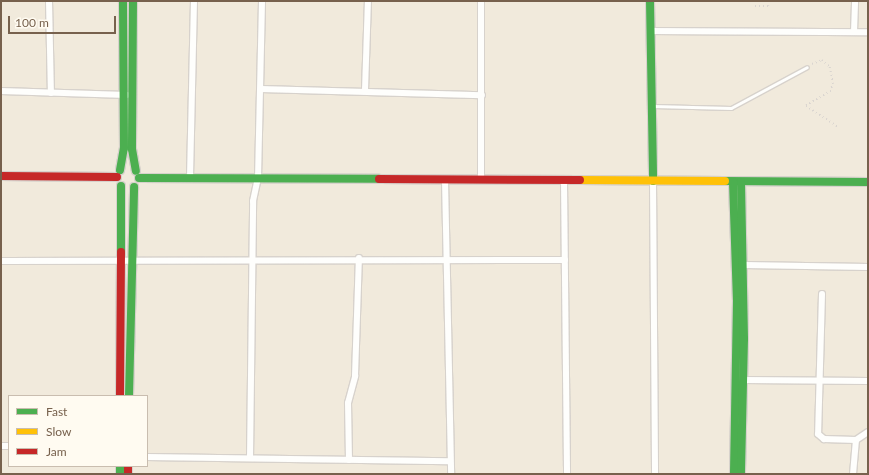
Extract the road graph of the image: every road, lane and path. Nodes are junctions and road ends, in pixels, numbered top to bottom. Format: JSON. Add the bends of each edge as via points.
{"nodes":[{"id":1,"x":49,"y":1,"type":"edge"},
{"id":2,"x":123,"y":1,"type":"edge"},
{"id":3,"x":133,"y":1,"type":"edge"},
{"id":4,"x":194,"y":1,"type":"edge"},
{"id":5,"x":262,"y":1,"type":"edge"},
{"id":6,"x":368,"y":1,"type":"edge"},
{"id":7,"x":481,"y":1,"type":"edge"},
{"id":8,"x":650,"y":1,"type":"edge"},
{"id":9,"x":768,"y":1,"type":"edge"},
{"id":10,"x":855,"y":1,"type":"edge"},
{"id":11,"x":755,"y":6,"type":"dead end"},
{"id":12,"x":650,"y":31,"type":"junction"},
{"id":13,"x":854,"y":32,"type":"junction"},
{"id":14,"x":868,"y":32,"type":"edge"},
{"id":15,"x":809,"y":66,"type":"joint"},
{"id":16,"x":261,"y":89,"type":"junction"},
{"id":17,"x":365,"y":90,"type":"junction"},
{"id":18,"x":1,"y":91,"type":"edge"},
{"id":19,"x":51,"y":93,"type":"junction"},
{"id":20,"x":124,"y":95,"type":"junction"},
{"id":21,"x":482,"y":95,"type":"junction"},
{"id":22,"x":132,"y":96,"type":"junction"},
{"id":23,"x":652,"y":106,"type":"junction"},
{"id":24,"x":838,"y":128,"type":"dead end"},
{"id":25,"x":119,"y":173,"type":"junction"},
{"id":26,"x":138,"y":174,"type":"junction"},
{"id":27,"x":1,"y":176,"type":"edge"},
{"id":28,"x":190,"y":177,"type":"junction"},
{"id":29,"x":258,"y":178,"type":"junction"},
{"id":30,"x":445,"y":180,"type":"junction"},
{"id":31,"x":481,"y":180,"type":"junction"},
{"id":32,"x":652,"y":181,"type":"junction"},
{"id":33,"x":564,"y":182,"type":"junction"},
{"id":34,"x":737,"y":182,"type":"junction"},
{"id":35,"x":868,"y":182,"type":"edge"},
{"id":36,"x":121,"y":186,"type":"junction"},
{"id":37,"x":134,"y":187,"type":"junction"},
{"id":38,"x":359,"y":258,"type":"junction"},
{"id":39,"x":446,"y":259,"type":"junction"},
{"id":40,"x":126,"y":260,"type":"junction"},
{"id":41,"x":565,"y":260,"type":"junction"},
{"id":42,"x":1,"y":261,"type":"edge"},
{"id":43,"x":253,"y":261,"type":"junction"},
{"id":44,"x":744,"y":265,"type":"junction"},
{"id":45,"x":868,"y":267,"type":"edge"},
{"id":46,"x":822,"y":294,"type":"dead end"},
{"id":47,"x":744,"y":380,"type":"junction"},
{"id":48,"x":817,"y":380,"type":"junction"},
{"id":49,"x":868,"y":381,"type":"edge"},
{"id":50,"x":120,"y":395,"type":"edge"},
{"id":51,"x":129,"y":395,"type":"edge"},
{"id":52,"x":868,"y":432,"type":"edge"},
{"id":53,"x":856,"y":440,"type":"junction"},
{"id":54,"x":148,"y":457,"type":"edge"},
{"id":55,"x":250,"y":458,"type":"junction"},
{"id":56,"x":349,"y":460,"type":"junction"},
{"id":57,"x":450,"y":461,"type":"junction"},
{"id":58,"x":451,"y":474,"type":"edge"},
{"id":59,"x":567,"y":474,"type":"edge"},
{"id":60,"x":655,"y":474,"type":"edge"},
{"id":61,"x":734,"y":474,"type":"edge"},
{"id":62,"x":742,"y":474,"type":"edge"},
{"id":63,"x":853,"y":474,"type":"edge"}],
"edges":[{"from":1,"to":19,"type":"street"},
{"from":2,"to":20,"type":"street"},
{"from":3,"to":22,"type":"street"},
{"from":4,"to":28,"type":"street"},
{"from":5,"to":16,"type":"street"},
{"from":6,"to":17,"type":"street"},
{"from":7,"to":21,"type":"street"},
{"from":8,"to":12,"type":"street"},
{"from":9,"to":11,"type":"path","via":[[768,6]]},
{"from":10,"to":13,"type":"street"},
{"from":12,"to":13,"type":"street"},
{"from":12,"to":23,"type":"street"},
{"from":13,"to":14,"type":"street"},
{"from":15,"to":23,"type":"lane","via":[[731,108]]},
{"from":15,"to":24,"type":"path","via":[[822,60],[830,67],[833,83],[831,91],[806,106]]},
{"from":16,"to":17,"type":"street"},
{"from":16,"to":29,"type":"street"},
{"from":17,"to":21,"type":"street"},
{"from":18,"to":19,"type":"street"},
{"from":19,"to":20,"type":"street"},
{"from":20,"to":22,"type":"street"},
{"from":20,"to":25,"type":"street"},
{"from":21,"to":31,"type":"street"},
{"from":22,"to":26,"type":"street","via":[[132,149]]},
{"from":23,"to":32,"type":"street"},
{"from":25,"to":26,"type":"street","via":[[127,167]]},
{"from":25,"to":27,"type":"street"},
{"from":25,"to":36,"type":"street"},
{"from":26,"to":28,"type":"street"},
{"from":26,"to":37,"type":"street"},
{"from":28,"to":29,"type":"street"},
{"from":29,"to":30,"type":"street"},
{"from":29,"to":43,"type":"street","via":[[253,201]]},
{"from":30,"to":31,"type":"street"},
{"from":30,"to":39,"type":"street"},
{"from":31,"to":33,"type":"street"},
{"from":32,"to":33,"type":"street"},
{"from":32,"to":34,"type":"street"},
{"from":32,"to":60,"type":"street"},
{"from":33,"to":41,"type":"street"},
{"from":34,"to":35,"type":"street"},
{"from":34,"to":44,"type":"street"},
{"from":34,"to":61,"type":"street"},
{"from":36,"to":37,"type":"street"},
{"from":36,"to":40,"type":"street"},
{"from":37,"to":40,"type":"street"},
{"from":38,"to":39,"type":"street"},
{"from":38,"to":43,"type":"street"},
{"from":38,"to":56,"type":"street","via":[[355,376],[348,403]]},
{"from":39,"to":41,"type":"street"},
{"from":39,"to":57,"type":"street"},
{"from":40,"to":42,"type":"street"},
{"from":40,"to":43,"type":"street"},
{"from":40,"to":50,"type":"street"},
{"from":40,"to":51,"type":"street"},
{"from":41,"to":59,"type":"street"},
{"from":43,"to":55,"type":"street"},
{"from":44,"to":45,"type":"street"},
{"from":44,"to":47,"type":"street"},
{"from":46,"to":48,"type":"street"},
{"from":47,"to":48,"type":"street"},
{"from":47,"to":62,"type":"street"},
{"from":48,"to":49,"type":"street"},
{"from":48,"to":53,"type":"street","via":[[819,436]]},
{"from":52,"to":53,"type":"street"},
{"from":53,"to":63,"type":"street"},
{"from":54,"to":55,"type":"street"},
{"from":55,"to":56,"type":"street"},
{"from":56,"to":57,"type":"street"},
{"from":57,"to":58,"type":"street"}]}
